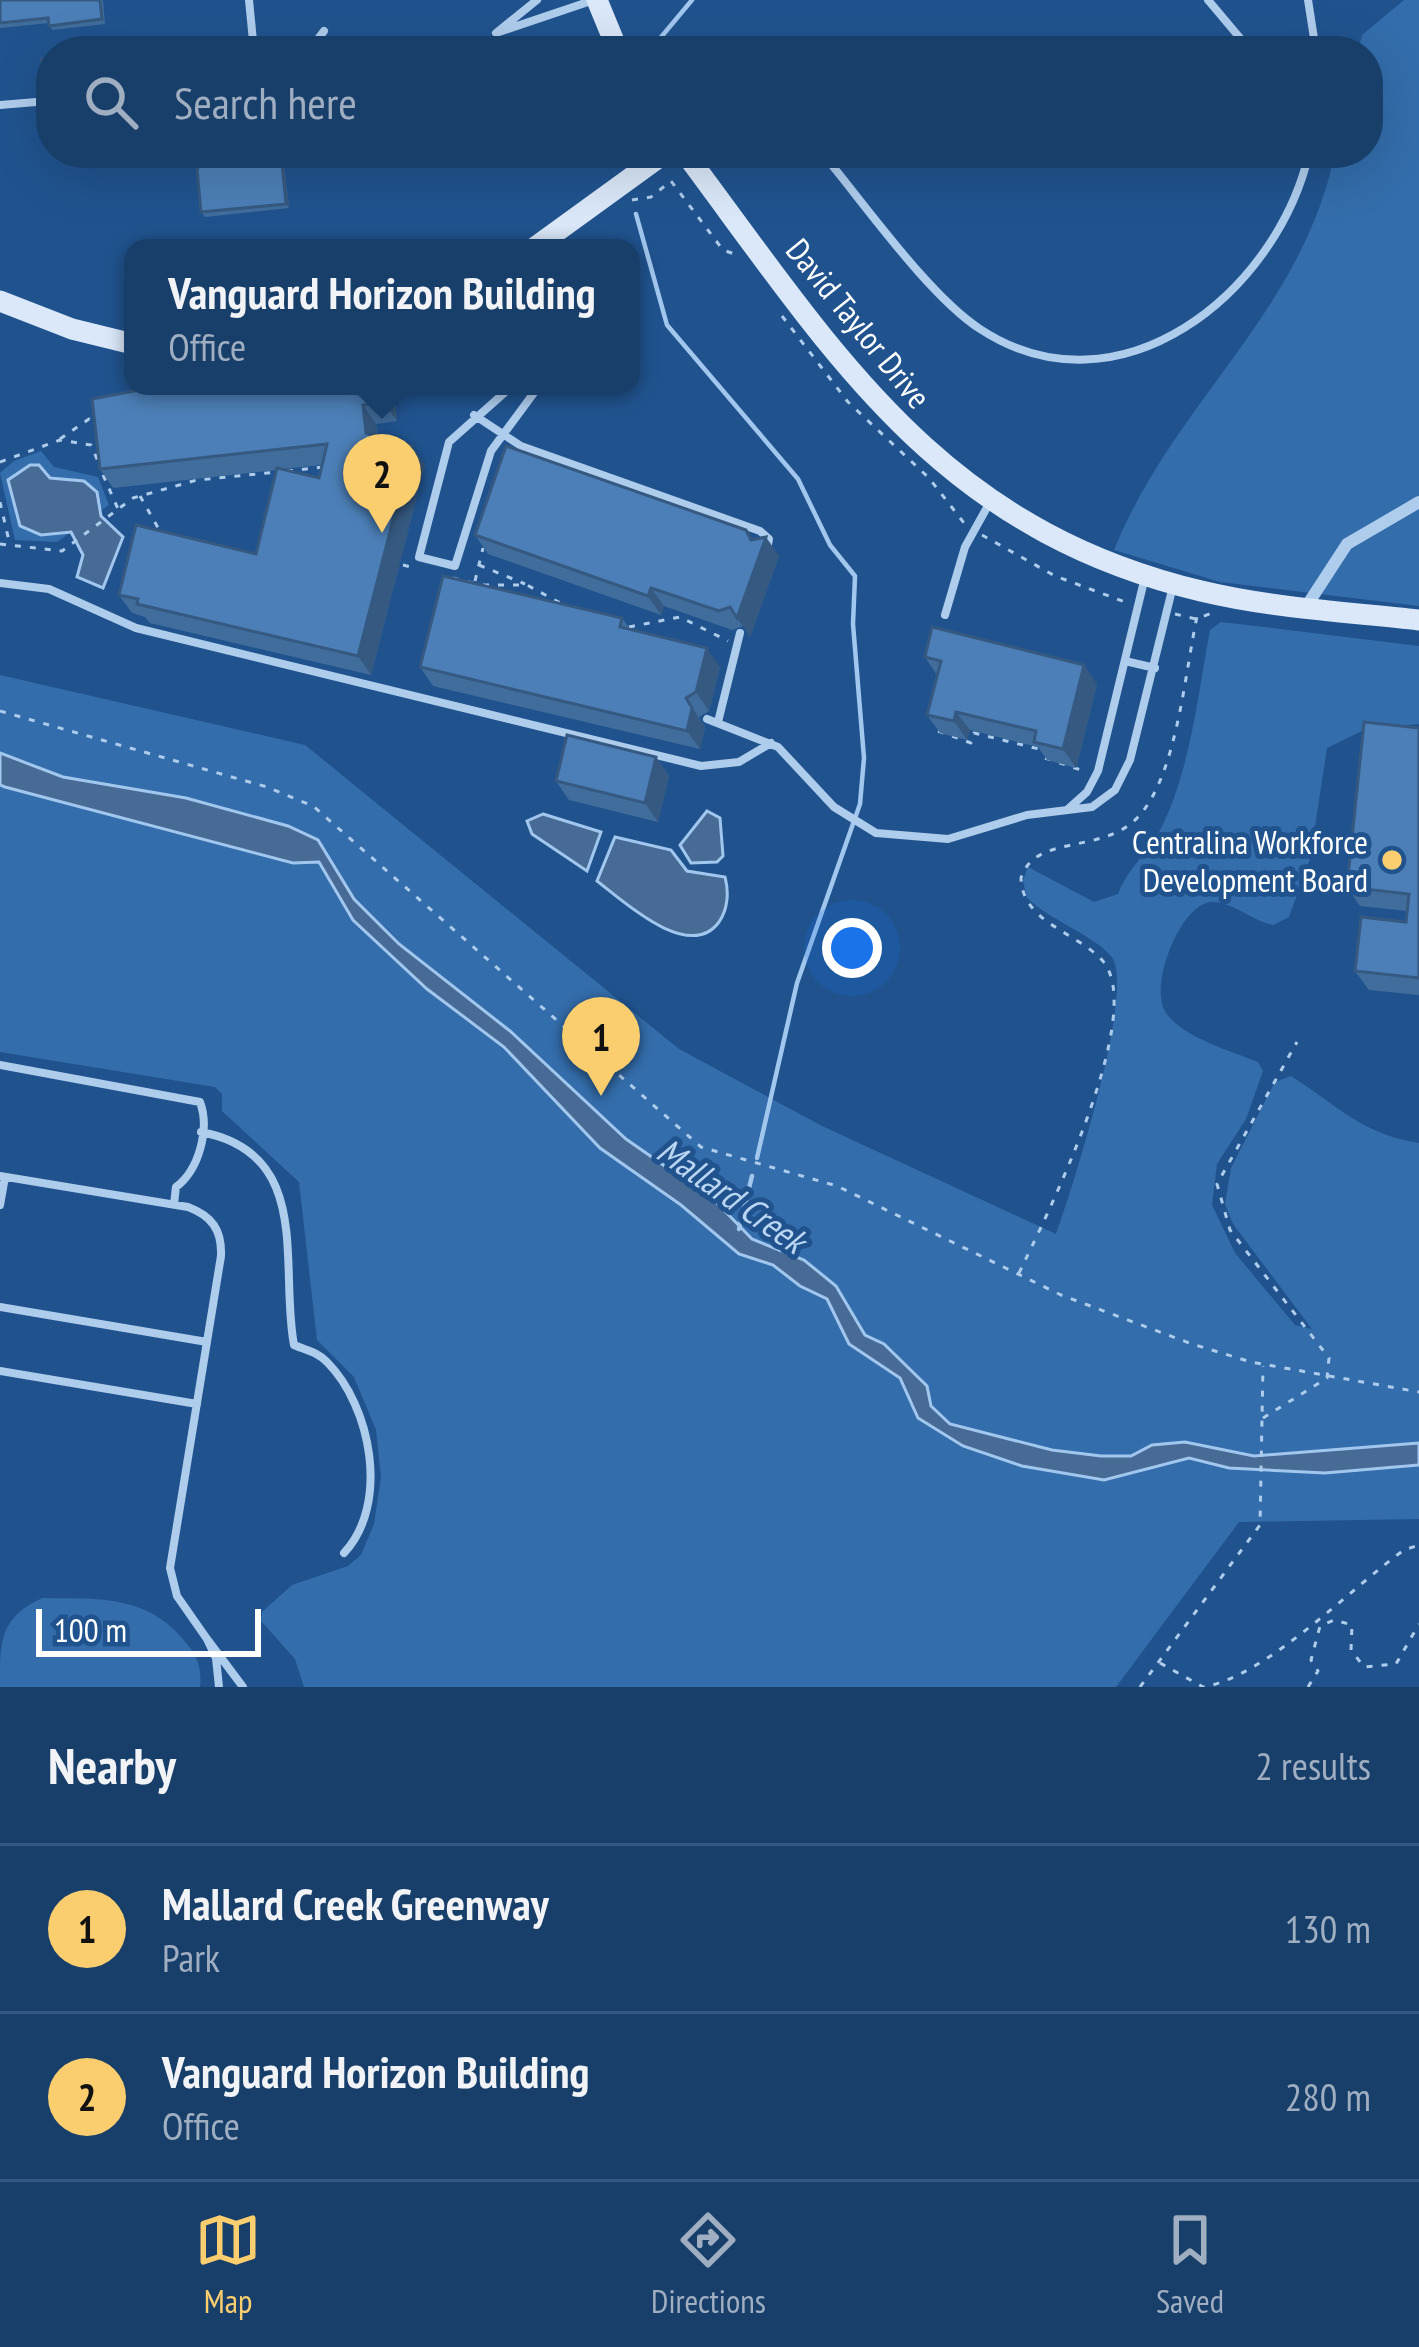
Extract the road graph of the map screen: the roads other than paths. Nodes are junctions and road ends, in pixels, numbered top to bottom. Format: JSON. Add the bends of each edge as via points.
{"nodes":[{"id":1,"x":249,"y":0,"type":"edge"},
{"id":2,"x":537,"y":0,"type":"edge"},
{"id":3,"x":596,"y":0,"type":"edge"},
{"id":4,"x":1208,"y":0,"type":"edge"},
{"id":5,"x":1308,"y":0,"type":"edge"},
{"id":6,"x":324,"y":32,"type":"dead end"},
{"id":7,"x":253,"y":36,"type":"edge"},
{"id":8,"x":321,"y":36,"type":"edge"},
{"id":9,"x":612,"y":36,"type":"edge"},
{"id":10,"x":1239,"y":36,"type":"edge"},
{"id":11,"x":1314,"y":36,"type":"edge"},
{"id":12,"x":36,"y":101,"type":"dead end"},
{"id":13,"x":0,"y":105,"type":"edge"},
{"id":14,"x":644,"y":168,"type":"edge"},
{"id":15,"x":696,"y":168,"type":"edge"},
{"id":16,"x":835,"y":168,"type":"edge"},
{"id":17,"x":1304,"y":168,"type":"edge"},
{"id":18,"x":546,"y":239,"type":"edge"},
{"id":19,"x":0,"y":301,"type":"edge"},
{"id":20,"x":124,"y":342,"type":"edge"},
{"id":21,"x":502,"y":395,"type":"edge"},
{"id":22,"x":531,"y":395,"type":"edge"},
{"id":23,"x":474,"y":415,"type":"junction"},
{"id":24,"x":501,"y":437,"type":"junction"},
{"id":25,"x":991,"y":501,"type":"junction"},
{"id":26,"x":1419,"y":502,"type":"edge"},
{"id":27,"x":767,"y":551,"type":"edge"},
{"id":28,"x":1146,"y":575,"type":"junction"},
{"id":29,"x":0,"y":583,"type":"edge"},
{"id":30,"x":1174,"y":584,"type":"junction"},
{"id":31,"x":1306,"y":608,"type":"junction"},
{"id":32,"x":944,"y":615,"type":"dead end"},
{"id":33,"x":1419,"y":620,"type":"edge"},
{"id":34,"x":740,"y":633,"type":"edge"},
{"id":35,"x":1125,"y":661,"type":"junction"},
{"id":36,"x":1155,"y":668,"type":"junction"},
{"id":37,"x":771,"y":743,"type":"junction"},
{"id":38,"x":1067,"y":810,"type":"junction"},
{"id":39,"x":0,"y":1065,"type":"edge"},
{"id":40,"x":201,"y":1132,"type":"junction"},
{"id":41,"x":2,"y":1177,"type":"edge"},
{"id":42,"x":174,"y":1204,"type":"junction"},
{"id":43,"x":0,"y":1205,"type":"edge"},
{"id":44,"x":0,"y":1307,"type":"edge"},
{"id":45,"x":207,"y":1342,"type":"junction"},
{"id":46,"x":0,"y":1371,"type":"edge"},
{"id":47,"x":196,"y":1404,"type":"junction"},
{"id":48,"x":344,"y":1552,"type":"dead end"},
{"id":49,"x":207,"y":1639,"type":"junction"},
{"id":50,"x":219,"y":1687,"type":"edge"},
{"id":51,"x":243,"y":1687,"type":"edge"}],
"edges":[{"from":1,"to":7,"type":"lane"},
{"from":2,"to":3,"type":"lane","via":[[496,33]]},
{"from":3,"to":9,"type":"street"},
{"from":4,"to":10,"type":"lane"},
{"from":5,"to":11,"type":"lane"},
{"from":6,"to":8,"type":"lane"},
{"from":12,"to":13,"type":"lane"},
{"from":14,"to":18,"type":"street"},
{"from":15,"to":25,"type":"street","name":"David Taylor Drive","via":[[862,389]]},
{"from":16,"to":17,"type":"lane","via":[[965,318],[1020,350],[1090,360],[1160,342],[1236,290],[1282,226]]},
{"from":19,"to":20,"type":"street"},
{"from":21,"to":23,"type":"lane"},
{"from":22,"to":24,"type":"lane"},
{"from":23,"to":24,"type":"lane"},
{"from":23,"to":24,"type":"lane","via":[[448,442],[419,557],[455,566],[480,476]]},
{"from":24,"to":27,"type":"lane","via":[[760,531]]},
{"from":25,"to":28,"type":"street","name":"David Taylor Drive"},
{"from":25,"to":32,"type":"lane"},
{"from":26,"to":31,"type":"street","via":[[1347,544]]},
{"from":28,"to":30,"type":"street","name":"David Taylor Drive"},
{"from":28,"to":35,"type":"lane"},
{"from":29,"to":37,"type":"lane","via":[[49,589],[136,628],[701,766],[739,762]]},
{"from":30,"to":31,"type":"street","name":"David Taylor Drive"},
{"from":30,"to":36,"type":"lane"},
{"from":31,"to":33,"type":"street","name":"David Taylor Drive"},
{"from":34,"to":37,"type":"lane","via":[[713,721]]},
{"from":35,"to":36,"type":"lane"},
{"from":35,"to":38,"type":"lane","via":[[1098,771]]},
{"from":36,"to":38,"type":"lane","via":[[1123,780],[1103,801]]},
{"from":37,"to":38,"type":"lane","via":[[834,807],[876,833],[948,839]]},
{"from":39,"to":40,"type":"lane","via":[[195,1099],[203,1108]]},
{"from":40,"to":42,"type":"lane","via":[[195,1169],[176,1187]]},
{"from":40,"to":48,"type":"lane","via":[[242,1149],[274,1182],[286,1211],[294,1345],[330,1364],[364,1430],[366,1500]]},
{"from":41,"to":42,"type":"lane"},
{"from":41,"to":43,"type":"lane"},
{"from":42,"to":45,"type":"lane","via":[[205,1215],[220,1234]]},
{"from":44,"to":45,"type":"lane"},
{"from":45,"to":47,"type":"lane"},
{"from":46,"to":47,"type":"lane"},
{"from":47,"to":49,"type":"lane","via":[[170,1568],[177,1596]]},
{"from":49,"to":50,"type":"lane"},
{"from":49,"to":51,"type":"lane"}]}
